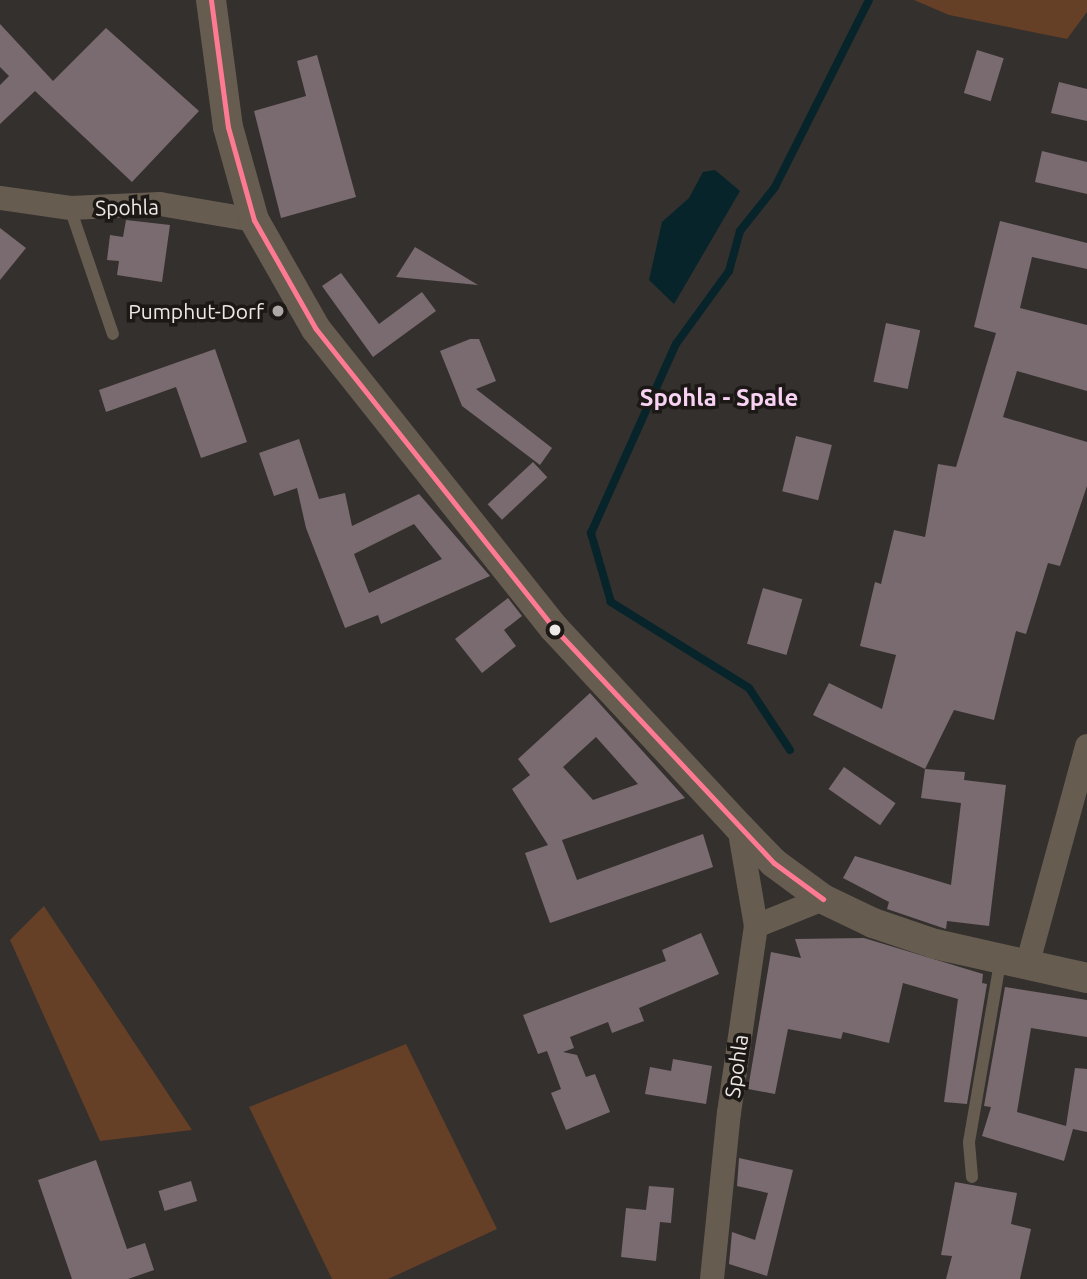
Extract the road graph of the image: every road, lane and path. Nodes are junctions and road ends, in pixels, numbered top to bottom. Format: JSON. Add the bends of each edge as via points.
{"nodes":[{"id":1,"x":211,"y":0,"type":"edge"},
{"id":2,"x":0,"y":198,"type":"edge"},
{"id":3,"x":70,"y":208,"type":"junction"},
{"id":4,"x":254,"y":220,"type":"junction"},
{"id":5,"x":113,"y":334,"type":"dead end"},
{"id":6,"x":1087,"y":746,"type":"edge"},
{"id":7,"x":739,"y":827,"type":"junction"},
{"id":8,"x":823,"y":899,"type":"junction"},
{"id":9,"x":756,"y":926,"type":"junction"},
{"id":10,"x":1014,"y":959,"type":"junction"},
{"id":11,"x":1087,"y":978,"type":"edge"},
{"id":12,"x":972,"y":1177,"type":"dead end"},
{"id":13,"x":712,"y":1279,"type":"edge"}],
"edges":[{"from":1,"to":4,"type":"street","via":[[228,127]]},
{"from":2,"to":3,"type":"street","name":"Spohla"},
{"from":3,"to":4,"type":"street","name":"Spohla","via":[[160,204]]},
{"from":3,"to":5,"type":"lane"},
{"from":4,"to":7,"type":"street","via":[[316,329],[397,436],[554,628]]},
{"from":6,"to":10,"type":"street"},
{"from":7,"to":8,"type":"street","via":[[774,863]]},
{"from":7,"to":9,"type":"street","name":"Spohla"},
{"from":8,"to":9,"type":"street"},
{"from":8,"to":10,"type":"street","via":[[873,923],[935,944]]},
{"from":9,"to":13,"type":"street","name":"Spohla","via":[[729,1113]]},
{"from":10,"to":11,"type":"street"},
{"from":10,"to":12,"type":"lane","via":[[969,1142]]}]}
